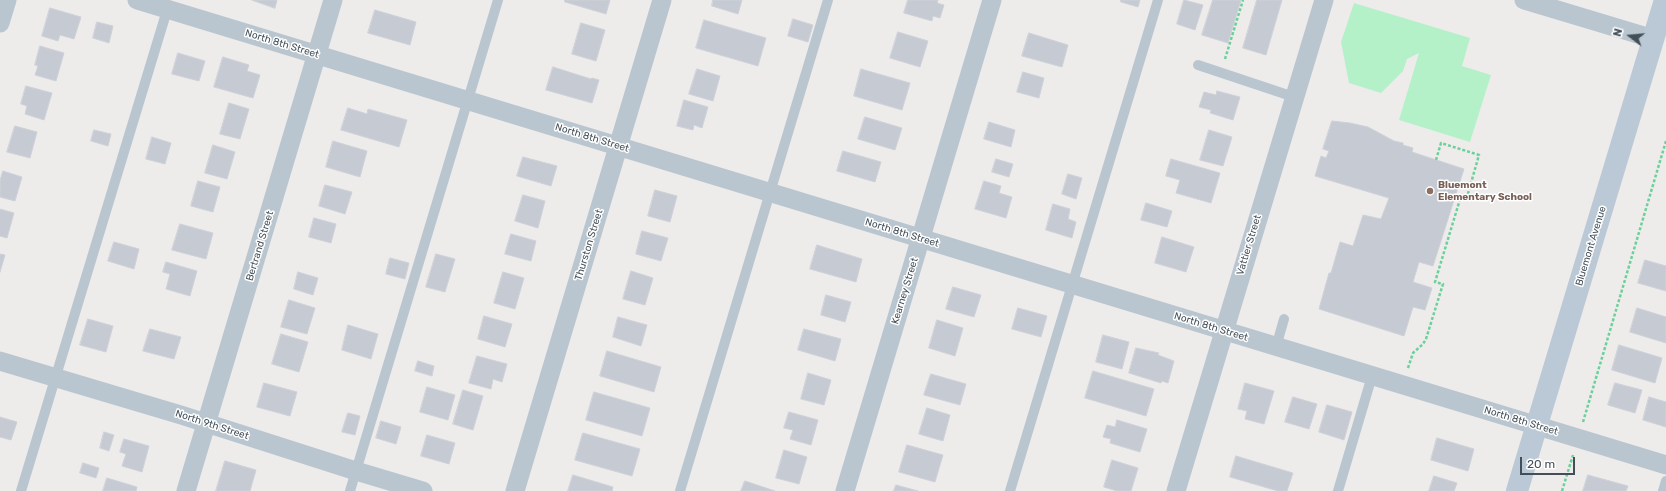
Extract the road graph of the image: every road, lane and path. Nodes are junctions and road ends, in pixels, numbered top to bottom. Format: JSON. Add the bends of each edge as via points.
{"nodes":[{"id":1,"x":7,"y":0,"type":"edge"},
{"id":2,"x":137,"y":0,"type":"edge"},
{"id":3,"x":333,"y":0,"type":"edge"},
{"id":4,"x":498,"y":0,"type":"edge"},
{"id":5,"x":662,"y":0,"type":"edge"},
{"id":6,"x":828,"y":0,"type":"edge"},
{"id":7,"x":992,"y":0,"type":"edge"},
{"id":8,"x":1158,"y":0,"type":"edge"},
{"id":9,"x":1243,"y":0,"type":"edge"},
{"id":10,"x":1324,"y":0,"type":"edge"},
{"id":11,"x":1524,"y":0,"type":"edge"},
{"id":12,"x":1665,"y":0,"type":"edge"},
{"id":13,"x":168,"y":5,"type":"edge"},
{"id":14,"x":0,"y":23,"type":"edge"},
{"id":15,"x":1654,"y":40,"type":"junction"},
{"id":16,"x":317,"y":55,"type":"junction"},
{"id":17,"x":1198,"y":65,"type":"dead end"},
{"id":18,"x":1221,"y":73,"type":"junction"},
{"id":19,"x":1294,"y":98,"type":"junction"},
{"id":20,"x":468,"y":101,"type":"junction"},
{"id":21,"x":1666,"y":142,"type":"edge"},
{"id":22,"x":618,"y":146,"type":"junction"},
{"id":23,"x":1436,"y":160,"type":"dead end"},
{"id":24,"x":770,"y":193,"type":"junction"},
{"id":25,"x":921,"y":239,"type":"junction"},
{"id":26,"x":1072,"y":284,"type":"junction"},
{"id":27,"x":1284,"y":319,"type":"dead end"},
{"id":28,"x":1223,"y":331,"type":"junction"},
{"id":29,"x":1276,"y":347,"type":"junction"},
{"id":30,"x":0,"y":361,"type":"edge"},
{"id":31,"x":1372,"y":376,"type":"junction"},
{"id":32,"x":55,"y":377,"type":"junction"},
{"id":33,"x":1403,"y":385,"type":"junction"},
{"id":34,"x":207,"y":424,"type":"junction"},
{"id":35,"x":1536,"y":426,"type":"junction"},
{"id":36,"x":1578,"y":438,"type":"junction"},
{"id":37,"x":1666,"y":465,"type":"edge"},
{"id":38,"x":356,"y":472,"type":"junction"},
{"id":39,"x":1666,"y":481,"type":"edge"},
{"id":40,"x":21,"y":491,"type":"edge"},
{"id":41,"x":186,"y":491,"type":"edge"},
{"id":42,"x":350,"y":491,"type":"edge"},
{"id":43,"x":423,"y":491,"type":"edge"},
{"id":44,"x":515,"y":491,"type":"edge"},
{"id":45,"x":680,"y":491,"type":"edge"},
{"id":46,"x":845,"y":491,"type":"edge"},
{"id":47,"x":1010,"y":491,"type":"edge"},
{"id":48,"x":1176,"y":491,"type":"edge"},
{"id":49,"x":1338,"y":491,"type":"edge"},
{"id":50,"x":1517,"y":491,"type":"edge"},
{"id":51,"x":1562,"y":491,"type":"edge"},
{"id":52,"x":1663,"y":491,"type":"edge"}],
"edges":[{"from":1,"to":14,"type":"street"},
{"from":2,"to":13,"type":"street","name":"North 8th Street"},
{"from":3,"to":16,"type":"street","name":"Bertrand Street"},
{"from":4,"to":20,"type":"lane"},
{"from":5,"to":22,"type":"street","name":"Thurston Street"},
{"from":6,"to":24,"type":"lane"},
{"from":7,"to":25,"type":"street","name":"Kearney Street"},
{"from":8,"to":26,"type":"lane"},
{"from":9,"to":18,"type":"path"},
{"from":10,"to":19,"type":"street","name":"Vattier Street"},
{"from":11,"to":15,"type":"street"},
{"from":12,"to":15,"type":"main road","name":"Bluemont Avenue"},
{"from":13,"to":16,"type":"street","name":"North 8th Street"},
{"from":13,"to":32,"type":"lane"},
{"from":15,"to":35,"type":"main road","name":"Bluemont Avenue"},
{"from":16,"to":20,"type":"street","name":"North 8th Street"},
{"from":16,"to":34,"type":"street","name":"Bertrand Street"},
{"from":17,"to":18,"type":"lane"},
{"from":18,"to":19,"type":"lane"},
{"from":19,"to":28,"type":"street","name":"Vattier Street"},
{"from":20,"to":22,"type":"street","name":"North 8th Street"},
{"from":20,"to":38,"type":"lane"},
{"from":21,"to":36,"type":"path"},
{"from":22,"to":24,"type":"street","name":"North 8th Street"},
{"from":22,"to":44,"type":"street","name":"Thurston Street"},
{"from":23,"to":33,"type":"path","via":[[1441,143],[1479,154],[1466,197],[1461,196],[1434,282],[1443,284],[1426,338],[1413,353]]},
{"from":24,"to":25,"type":"street","name":"North 8th Street"},
{"from":24,"to":45,"type":"lane"},
{"from":25,"to":26,"type":"street","name":"North 8th Street"},
{"from":25,"to":46,"type":"street","name":"Kearney Street"},
{"from":26,"to":28,"type":"street","name":"North 8th Street"},
{"from":26,"to":47,"type":"lane"},
{"from":27,"to":29,"type":"lane"},
{"from":28,"to":29,"type":"street","name":"North 8th Street"},
{"from":28,"to":48,"type":"street","name":"Vattier Street"},
{"from":29,"to":31,"type":"street","name":"North 8th Street"},
{"from":30,"to":32,"type":"street","name":"North 9th Street"},
{"from":31,"to":33,"type":"street","name":"North 8th Street"},
{"from":31,"to":49,"type":"lane"},
{"from":32,"to":34,"type":"street","name":"North 9th Street"},
{"from":32,"to":40,"type":"lane"},
{"from":33,"to":35,"type":"street","name":"North 8th Street"},
{"from":34,"to":38,"type":"street","name":"North 9th Street"},
{"from":34,"to":41,"type":"street","name":"Bertrand Street"},
{"from":35,"to":36,"type":"street","name":"North 8th Street"},
{"from":35,"to":50,"type":"main road","name":"Bluemont Avenue"},
{"from":36,"to":37,"type":"street","name":"North 8th Street"},
{"from":36,"to":51,"type":"path"},
{"from":38,"to":42,"type":"lane"},
{"from":38,"to":43,"type":"street","name":"North 9th Street"},
{"from":39,"to":52,"type":"lane"}]}
